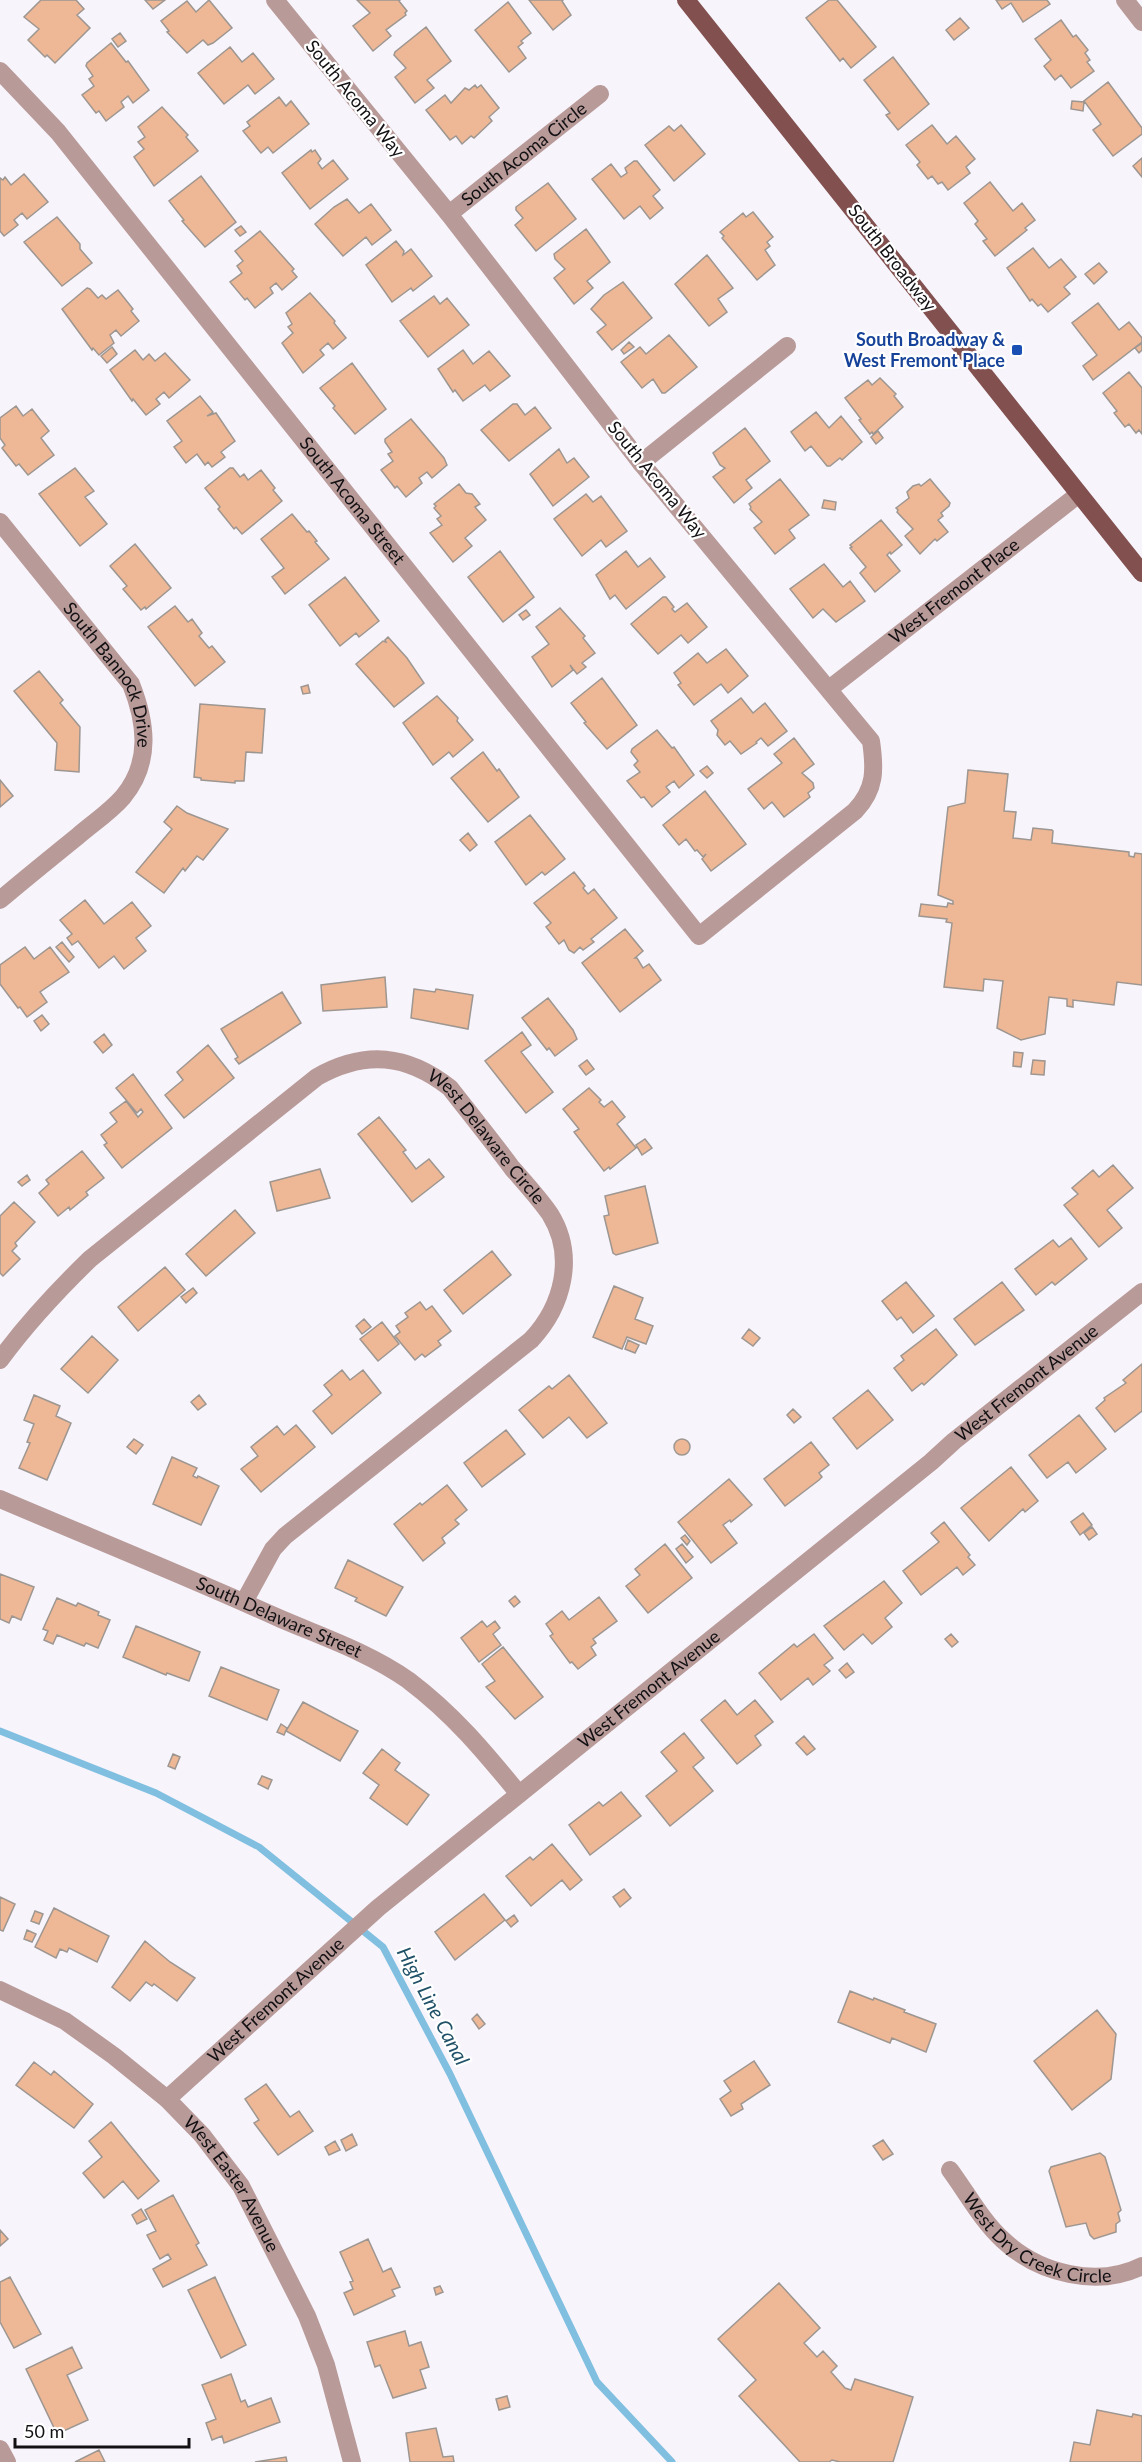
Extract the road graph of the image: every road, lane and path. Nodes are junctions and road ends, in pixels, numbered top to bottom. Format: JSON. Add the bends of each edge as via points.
{"nodes":[{"id":1,"x":275,"y":0,"type":"edge"},
{"id":2,"x":686,"y":0,"type":"edge"},
{"id":3,"x":1125,"y":0,"type":"edge"},
{"id":4,"x":1142,"y":22,"type":"edge"},
{"id":5,"x":0,"y":71,"type":"edge"},
{"id":6,"x":600,"y":94,"type":"dead end"},
{"id":7,"x":449,"y":214,"type":"junction"},
{"id":8,"x":787,"y":346,"type":"dead end"},
{"id":9,"x":641,"y":464,"type":"junction"},
{"id":10,"x":1078,"y":494,"type":"junction"},
{"id":11,"x":0,"y":522,"type":"edge"},
{"id":12,"x":1142,"y":573,"type":"edge"},
{"id":13,"x":829,"y":689,"type":"junction"},
{"id":14,"x":0,"y":900,"type":"edge"},
{"id":15,"x":699,"y":936,"type":"joint"},
{"id":16,"x":1142,"y":1292,"type":"edge"},
{"id":17,"x":0,"y":1360,"type":"edge"},
{"id":18,"x":0,"y":1499,"type":"edge"},
{"id":19,"x":244,"y":1602,"type":"junction"},
{"id":20,"x":519,"y":1794,"type":"junction"},
{"id":21,"x":0,"y":1990,"type":"edge"},
{"id":22,"x":167,"y":2099,"type":"junction"},
{"id":23,"x":950,"y":2170,"type":"dead end"},
{"id":24,"x":1142,"y":2266,"type":"edge"},
{"id":25,"x":0,"y":2449,"type":"edge"},
{"id":26,"x":7,"y":2462,"type":"edge"},
{"id":27,"x":352,"y":2462,"type":"edge"}],
"edges":[{"from":1,"to":7,"type":"street","name":"South Acoma Way"},
{"from":2,"to":10,"type":"main road","name":"South Broadway"},
{"from":3,"to":4,"type":"street"},
{"from":5,"to":15,"type":"street","name":"South Acoma Street","via":[[58,132]]},
{"from":6,"to":7,"type":"street","name":"South Acoma Circle"},
{"from":7,"to":9,"type":"street","name":"South Acoma Way"},
{"from":8,"to":9,"type":"street"},
{"from":9,"to":13,"type":"street","name":"South Acoma Way"},
{"from":10,"to":12,"type":"main road","name":"South Broadway"},
{"from":10,"to":13,"type":"street","name":"West Fremont Place"},
{"from":11,"to":14,"type":"street","name":"South Bannock Drive","via":[[131,684],[144,730],[138,771],[124,795]]},
{"from":13,"to":15,"type":"street","name":"South Acoma Way","via":[[871,741],[875,769],[870,791],[855,811]]},
{"from":16,"to":20,"type":"street","name":"West Fremont Avenue"},
{"from":17,"to":19,"type":"street","name":"West Delaware Circle","via":[[50,1299],[90,1259],[317,1077],[336,1066],[363,1059],[387,1059],[432,1074],[450,1088],[550,1215],[561,1240],[564,1263],[558,1301],[546,1325],[531,1340],[285,1536],[273,1549]]},
{"from":18,"to":19,"type":"street","name":"South Delaware Street"},
{"from":19,"to":20,"type":"street","name":"South Delaware Street","via":[[373,1659],[406,1679],[450,1714]]},
{"from":20,"to":22,"type":"street","name":"West Fremont Avenue","via":[[378,1908]]},
{"from":21,"to":22,"type":"street","name":"West Easter Avenue","via":[[65,2021]]},
{"from":22,"to":27,"type":"street","name":"West Easter Avenue","via":[[202,2135],[241,2187],[272,2243],[326,2365]]},
{"from":23,"to":24,"type":"street","name":"West Dry Creek Circle","via":[[1004,2241],[1028,2258],[1070,2275],[1089,2277]]},
{"from":25,"to":26,"type":"street"}]}
